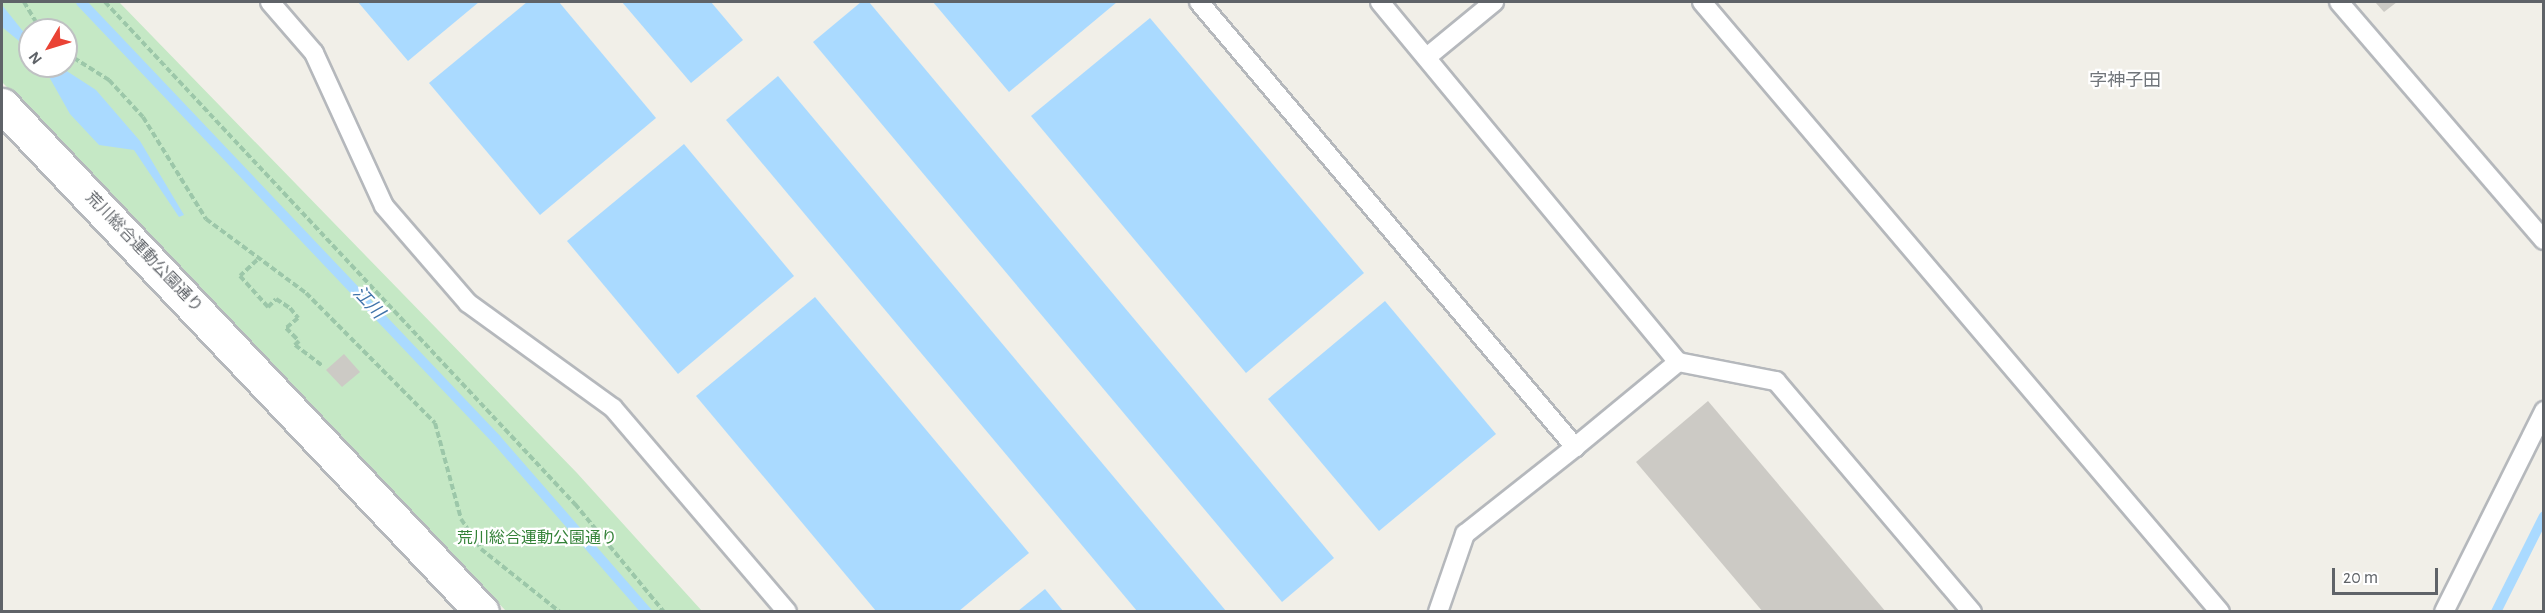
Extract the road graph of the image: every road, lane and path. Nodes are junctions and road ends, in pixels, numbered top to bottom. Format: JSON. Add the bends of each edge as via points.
{"nodes":[{"id":1,"x":24,"y":2,"type":"edge"},
{"id":2,"x":105,"y":2,"type":"edge"},
{"id":3,"x":270,"y":2,"type":"edge"},
{"id":4,"x":1199,"y":2,"type":"edge"},
{"id":5,"x":1380,"y":2,"type":"edge"},
{"id":6,"x":1494,"y":2,"type":"edge"},
{"id":7,"x":1702,"y":2,"type":"edge"},
{"id":8,"x":2339,"y":2,"type":"edge"},
{"id":9,"x":34,"y":18,"type":"edge"},
{"id":10,"x":1427,"y":57,"type":"junction"},
{"id":11,"x":78,"y":61,"type":"edge"},
{"id":12,"x":2,"y":105,"type":"edge"},
{"id":13,"x":2544,"y":240,"type":"edge"},
{"id":14,"x":257,"y":260,"type":"junction"},
{"id":15,"x":1678,"y":362,"type":"junction"},
{"id":16,"x":323,"y":366,"type":"dead end"},
{"id":17,"x":2544,"y":411,"type":"edge"},
{"id":18,"x":1575,"y":447,"type":"junction"},
{"id":19,"x":482,"y":612,"type":"edge"},
{"id":20,"x":560,"y":612,"type":"edge"},
{"id":21,"x":664,"y":612,"type":"edge"},
{"id":22,"x":787,"y":612,"type":"edge"},
{"id":23,"x":1438,"y":612,"type":"edge"},
{"id":24,"x":1972,"y":612,"type":"edge"},
{"id":25,"x":2220,"y":612,"type":"edge"},
{"id":26,"x":2444,"y":612,"type":"edge"}],
"edges":[{"from":1,"to":9,"type":"path"},
{"from":2,"to":21,"type":"path","via":[[575,504]]},
{"from":3,"to":22,"type":"lane","via":[[314,53],[384,206],[468,303],[613,408]]},
{"from":4,"to":18,"type":"lane"},
{"from":5,"to":10,"type":"lane"},
{"from":6,"to":10,"type":"lane"},
{"from":7,"to":25,"type":"lane"},
{"from":8,"to":13,"type":"lane"},
{"from":10,"to":15,"type":"lane"},
{"from":11,"to":14,"type":"path","via":[[109,80],[144,117],[206,219]]},
{"from":12,"to":19,"type":"street","name":"荒川総合運動公園通り"},
{"from":14,"to":16,"type":"path","via":[[240,276],[268,307],[276,299],[290,308],[298,318],[286,328],[299,341],[296,345]]},
{"from":14,"to":20,"type":"path","via":[[306,293],[435,423],[466,526],[495,562]]},
{"from":15,"to":18,"type":"lane"},
{"from":15,"to":24,"type":"lane","via":[[1776,381]]},
{"from":17,"to":26,"type":"lane"},
{"from":18,"to":23,"type":"lane","via":[[1465,534]]}]}
